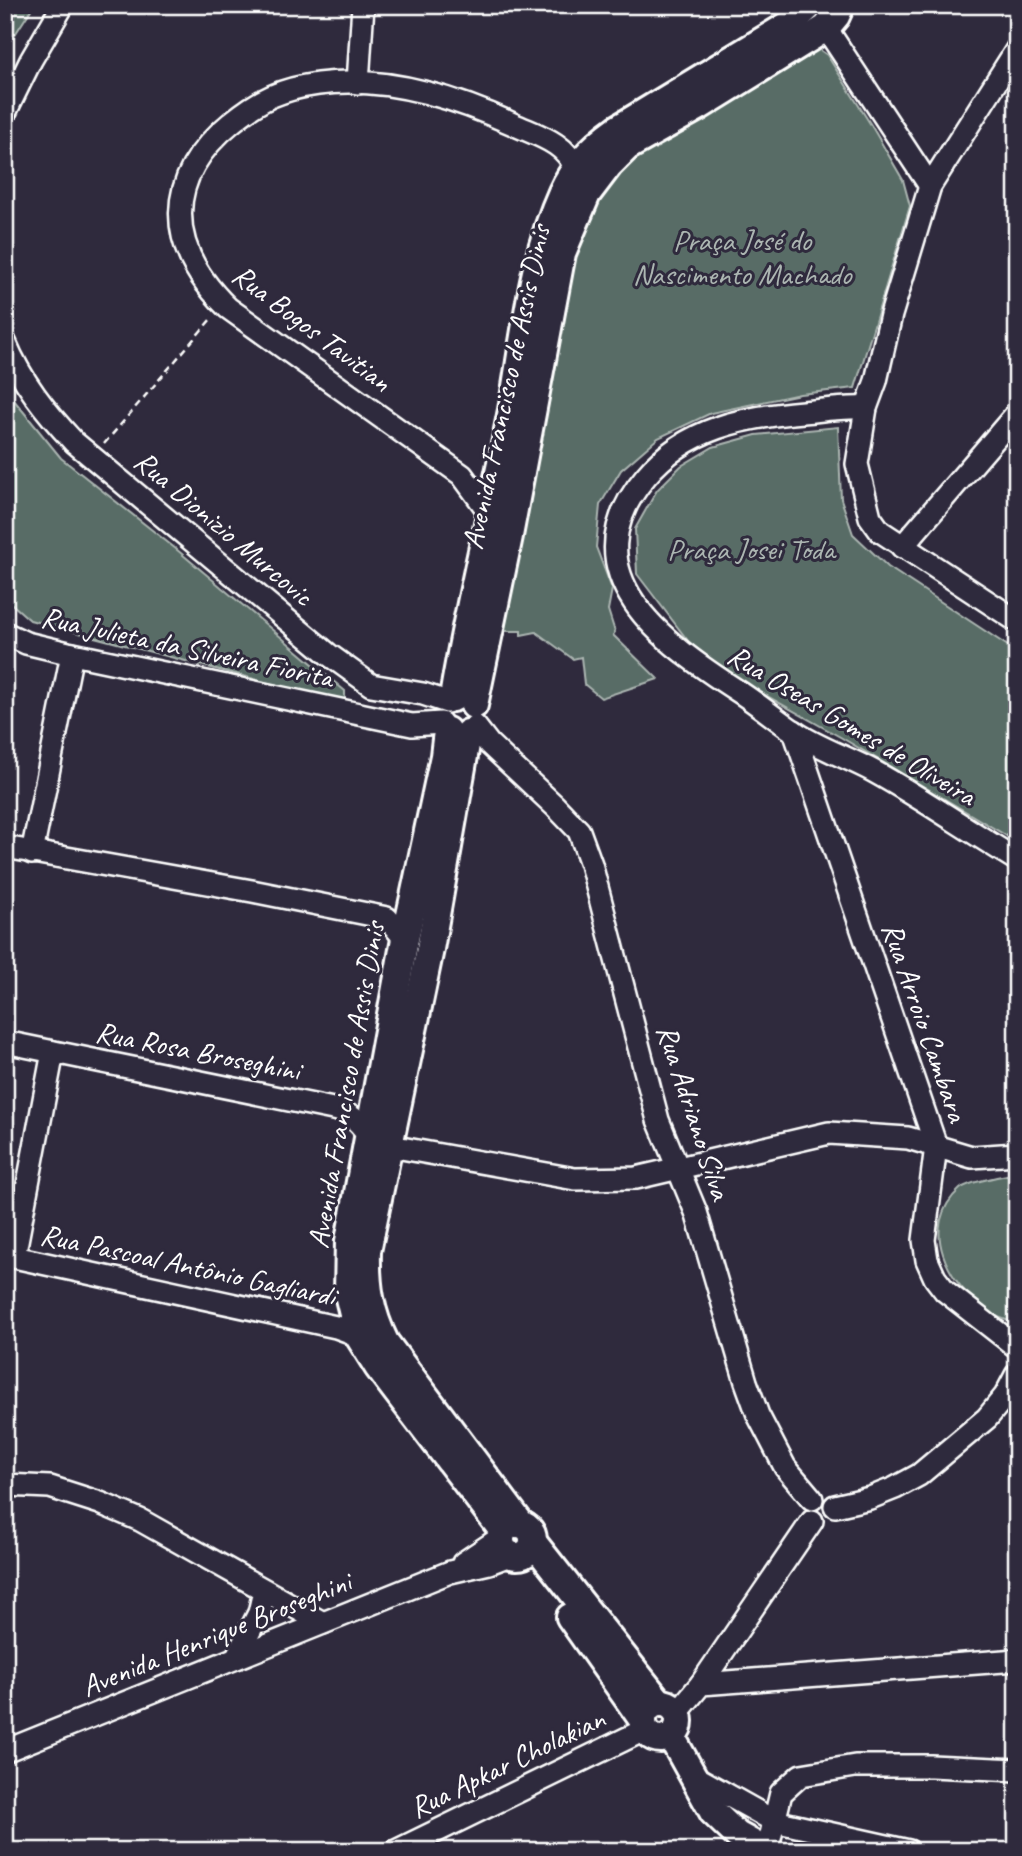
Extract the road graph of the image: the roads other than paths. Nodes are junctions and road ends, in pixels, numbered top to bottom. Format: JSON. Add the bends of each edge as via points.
{"nodes":[{"id":1,"x":63,"y":5,"type":"edge"},
{"id":2,"x":363,"y":5,"type":"edge"},
{"id":3,"x":810,"y":5,"type":"edge"},
{"id":4,"x":841,"y":5,"type":"edge"},
{"id":5,"x":826,"y":28,"type":"junction"},
{"id":6,"x":1017,"y":49,"type":"edge"},
{"id":7,"x":358,"y":83,"type":"junction"},
{"id":8,"x":5,"y":113,"type":"edge"},
{"id":9,"x":575,"y":168,"type":"junction"},
{"id":10,"x":930,"y":186,"type":"junction"},
{"id":11,"x":5,"y":342,"type":"edge"},
{"id":12,"x":866,"y":408,"type":"junction"},
{"id":13,"x":1017,"y":413,"type":"edge"},
{"id":14,"x":489,"y":512,"type":"junction"},
{"id":15,"x":902,"y":547,"type":"junction"},
{"id":16,"x":1017,"y":621,"type":"edge"},
{"id":17,"x":5,"y":633,"type":"edge"},
{"id":18,"x":72,"y":654,"type":"junction"},
{"id":19,"x":371,"y":685,"type":"junction"},
{"id":20,"x":402,"y":690,"type":"junction"},
{"id":21,"x":358,"y":714,"type":"junction"},
{"id":22,"x":458,"y":717,"type":"junction"},
{"id":23,"x":394,"y":722,"type":"junction"},
{"id":24,"x":793,"y":731,"type":"junction"},
{"id":25,"x":5,"y":847,"type":"edge"},
{"id":26,"x":32,"y":853,"type":"junction"},
{"id":27,"x":1017,"y":860,"type":"edge"},
{"id":28,"x":405,"y":939,"type":"junction"},
{"id":29,"x":5,"y":1042,"type":"edge"},
{"id":30,"x":52,"y":1052,"type":"junction"},
{"id":31,"x":379,"y":1142,"type":"junction"},
{"id":32,"x":936,"y":1146,"type":"junction"},
{"id":33,"x":1017,"y":1154,"type":"edge"},
{"id":34,"x":679,"y":1167,"type":"junction"},
{"id":35,"x":10,"y":1256,"type":"edge"},
{"id":36,"x":358,"y":1335,"type":"junction"},
{"id":37,"x":1015,"y":1344,"type":"edge"},
{"id":38,"x":1016,"y":1375,"type":"edge"},
{"id":39,"x":7,"y":1480,"type":"edge"},
{"id":40,"x":812,"y":1499,"type":"junction"},
{"id":41,"x":835,"y":1506,"type":"junction"},
{"id":42,"x":812,"y":1521,"type":"junction"},
{"id":43,"x":515,"y":1541,"type":"junction"},
{"id":44,"x":264,"y":1591,"type":"junction"},
{"id":45,"x":323,"y":1623,"type":"junction"},
{"id":46,"x":236,"y":1658,"type":"junction"},
{"id":47,"x":1017,"y":1660,"type":"edge"},
{"id":48,"x":701,"y":1684,"type":"junction"},
{"id":49,"x":659,"y":1720,"type":"junction"},
{"id":50,"x":5,"y":1751,"type":"edge"},
{"id":51,"x":1017,"y":1770,"type":"edge"},
{"id":52,"x":692,"y":1775,"type":"junction"},
{"id":53,"x":774,"y":1821,"type":"junction"},
{"id":54,"x":396,"y":1851,"type":"edge"},
{"id":55,"x":767,"y":1851,"type":"edge"},
{"id":56,"x":909,"y":1851,"type":"edge"}],
"edges":[{"from":1,"to":8,"type":"street"},
{"from":2,"to":7,"type":"street"},
{"from":3,"to":9,"type":"main road","name":"Avenida Francisco de Assis Dinis","via":[[790,24],[617,129]]},
{"from":4,"to":5,"type":"main road","name":"Avenida Francisco de Assis Dinis"},
{"from":5,"to":10,"type":"street"},
{"from":5,"to":22,"type":"main road","name":"Avenida Francisco de Assis Dinis","via":[[627,147],[587,194],[562,253],[509,536]]},
{"from":6,"to":10,"type":"street"},
{"from":7,"to":9,"type":"street","name":"Rua Bogos Tavitian","via":[[442,96],[486,111],[564,148]]},
{"from":7,"to":14,"type":"street","name":"Rua Bogos Tavitian","via":[[318,84],[267,96],[220,131],[190,169],[182,189],[180,224],[193,263],[224,304],[462,475]]},
{"from":9,"to":14,"type":"main road","name":"Avenida Francisco de Assis Dinis","via":[[550,223]]},
{"from":10,"to":12,"type":"street"},
{"from":11,"to":19,"type":"street","name":"Rua Dionizio Murcovic","via":[[40,404],[74,442]]},
{"from":12,"to":15,"type":"street","via":[[857,464],[866,506],[880,531]]},
{"from":12,"to":24,"type":"street","name":"Rua Oseas Gomes de Oliveira","via":[[776,414],[714,427],[657,462],[626,502],[618,523],[618,568],[639,611],[674,647]]},
{"from":13,"to":15,"type":"street"},
{"from":14,"to":22,"type":"main road","name":"Avenida Francisco de Assis Dinis","via":[[467,618]]},
{"from":15,"to":16,"type":"street"},
{"from":17,"to":18,"type":"street","name":"Rua Julieta da Silveira Fiorita"},
{"from":18,"to":21,"type":"street","name":"Rua Julieta da Silveira Fiorita"},
{"from":18,"to":26,"type":"street"},
{"from":19,"to":20,"type":"street","name":"Rua Dionizio Murcovic"},
{"from":19,"to":21,"type":"street"},
{"from":20,"to":22,"type":"street","name":"Rua Dionizio Murcovic"},
{"from":20,"to":23,"type":"street"},
{"from":21,"to":23,"type":"street","name":"Rua Julieta da Silveira Fiorita"},
{"from":22,"to":23,"type":"street","name":"Rua Julieta da Silveira Fiorita","via":[[420,725]]},
{"from":22,"to":28,"type":"main road","name":"Avenida Francisco de Assis Dinis","via":[[444,756]]},
{"from":22,"to":31,"type":"main road","name":"Avenida Francisco de Assis Dinis","via":[[432,936]]},
{"from":22,"to":34,"type":"street","name":"Rua Adriano Silva","via":[[579,831],[658,1120]]},
{"from":24,"to":27,"type":"street","name":"Rua Oseas Gomes de Oliveira","via":[[873,772]]},
{"from":24,"to":32,"type":"street","name":"Rua Arroio Cambara"},
{"from":25,"to":26,"type":"street"},
{"from":26,"to":28,"type":"street","via":[[387,918]]},
{"from":28,"to":31,"type":"main road","name":"Avenida Francisco de Assis Dinis"},
{"from":29,"to":30,"type":"street","name":"Rua Rosa Broseghini"},
{"from":30,"to":31,"type":"street","name":"Rua Rosa Broseghini","via":[[338,1110],[352,1116]]},
{"from":30,"to":35,"type":"street"},
{"from":31,"to":34,"type":"street","via":[[575,1179],[636,1178]]},
{"from":31,"to":36,"type":"main road","name":"Avenida Francisco de Assis Dinis","via":[[349,1241],[346,1268]]},
{"from":31,"to":43,"type":"main road","name":"Avenida Francisco de Assis Dinis","via":[[367,1251],[375,1322]]},
{"from":32,"to":33,"type":"street","via":[[972,1157]]},
{"from":32,"to":34,"type":"street","via":[[908,1138],[829,1133]]},
{"from":32,"to":37,"type":"street","name":"Rua Arroio Cambara","via":[[924,1240],[927,1261],[946,1291]]},
{"from":34,"to":40,"type":"street","name":"Rua Adriano Silva","via":[[758,1415],[785,1467]]},
{"from":35,"to":36,"type":"street","name":"Rua Pascoal Antônio Gagliardi"},
{"from":36,"to":43,"type":"main road","name":"Avenida Francisco de Assis Dinis"},
{"from":37,"to":38,"type":"street","via":[[1009,1366]]},
{"from":38,"to":41,"type":"street","via":[[987,1418],[919,1475],[883,1493]]},
{"from":39,"to":44,"type":"street","via":[[50,1487],[100,1503]]},
{"from":40,"to":41,"type":"street","via":[[830,1498]]},
{"from":40,"to":42,"type":"street","via":[[807,1514]]},
{"from":41,"to":42,"type":"street","via":[[829,1522],[820,1525]]},
{"from":42,"to":48,"type":"street"},
{"from":43,"to":45,"type":"street","name":"Avenida Henrique Broseghini"},
{"from":43,"to":49,"type":"main road","name":"Avenida Francisco de Assis Dinis"},
{"from":44,"to":45,"type":"street"},
{"from":44,"to":46,"type":"street"},
{"from":45,"to":46,"type":"street","name":"Avenida Henrique Broseghini"},
{"from":46,"to":50,"type":"street","name":"Avenida Henrique Broseghini"},
{"from":47,"to":48,"type":"street"},
{"from":48,"to":49,"type":"street"},
{"from":49,"to":52,"type":"main road","name":"Avenida Francisco de Assis Dinis"},
{"from":49,"to":54,"type":"street","name":"Rua Apkar Cholakian"},
{"from":51,"to":53,"type":"street","via":[[855,1766],[801,1775],[781,1793]]},
{"from":52,"to":53,"type":"street"},
{"from":52,"to":55,"type":"main road","name":"Avenida Francisco de Assis Dinis","via":[[713,1812],[737,1835]]},
{"from":53,"to":55,"type":"street"},
{"from":53,"to":56,"type":"street"}]}
